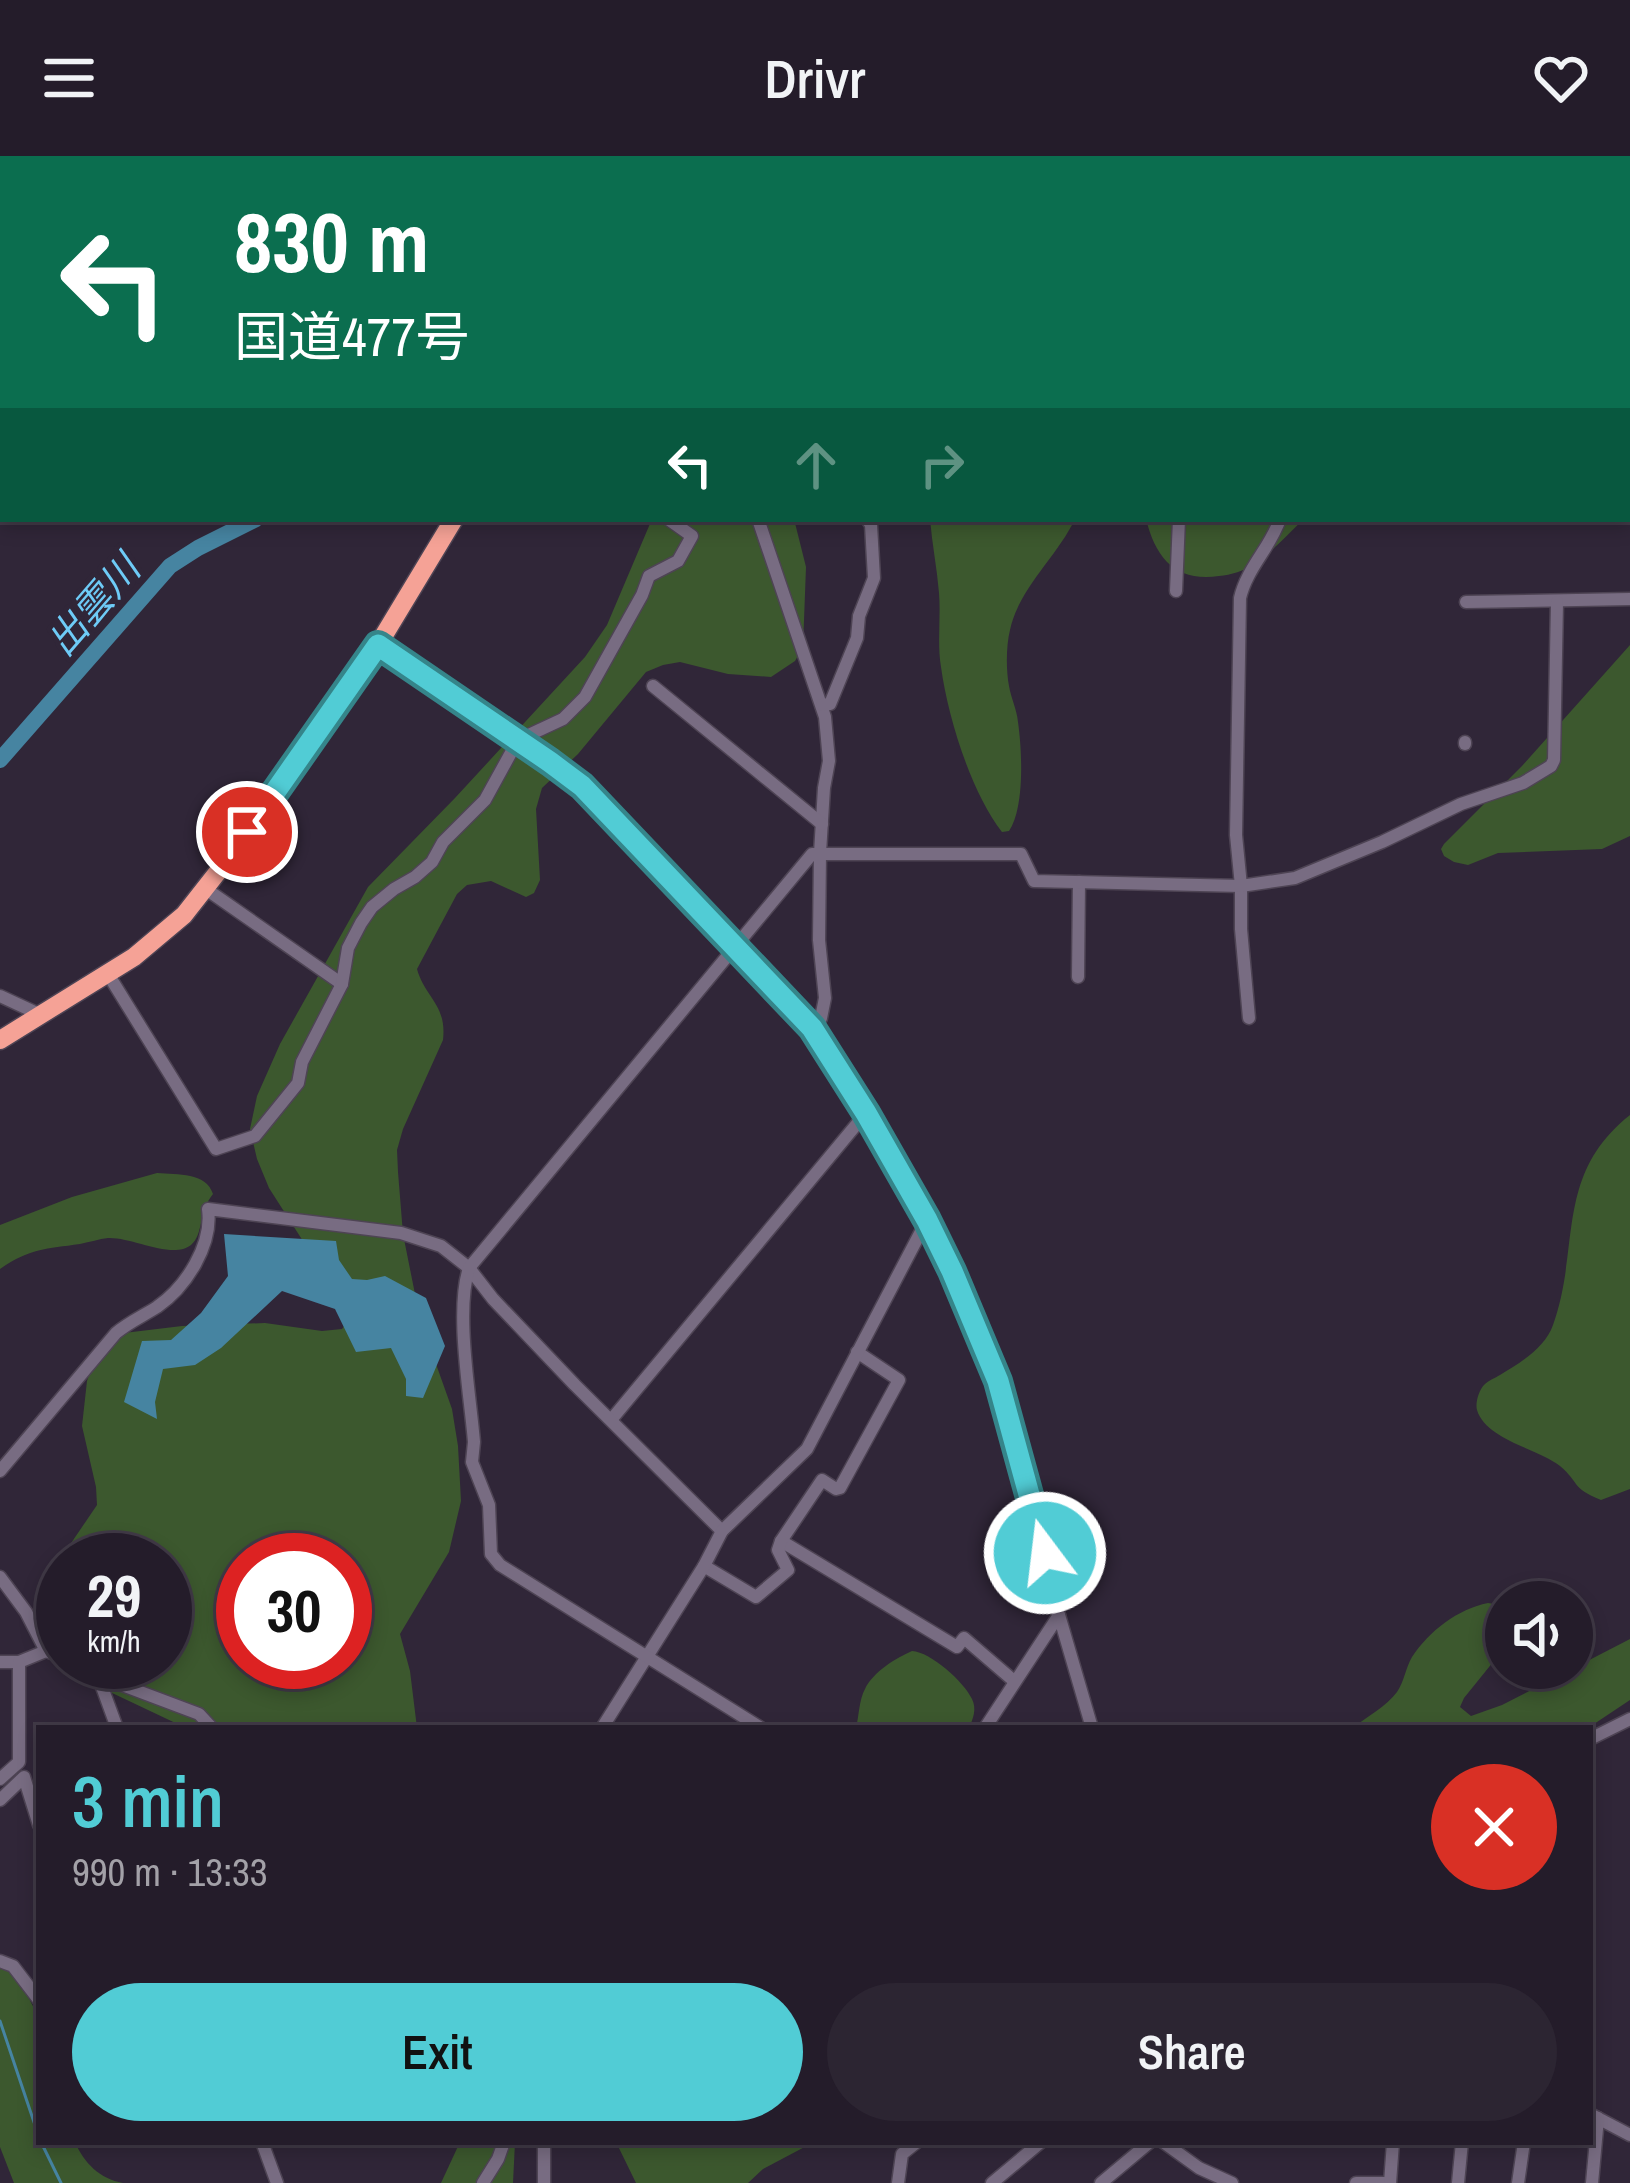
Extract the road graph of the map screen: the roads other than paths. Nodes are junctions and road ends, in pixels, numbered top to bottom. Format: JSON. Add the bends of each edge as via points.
{"nodes":[{"id":1,"x":452,"y":522,"type":"edge"},
{"id":2,"x":672,"y":522,"type":"edge"},
{"id":3,"x":759,"y":522,"type":"edge"},
{"id":4,"x":873,"y":522,"type":"edge"},
{"id":5,"x":1179,"y":522,"type":"edge"},
{"id":6,"x":1279,"y":522,"type":"edge"},
{"id":7,"x":1176,"y":591,"type":"dead end"},
{"id":8,"x":1630,"y":599,"type":"edge"},
{"id":9,"x":1466,"y":602,"type":"dead end"},
{"id":10,"x":1557,"y":602,"type":"junction"},
{"id":11,"x":378,"y":645,"type":"junction"},
{"id":12,"x":653,"y":686,"type":"dead end"},
{"id":13,"x":823,"y":705,"type":"junction"},
{"id":14,"x":518,"y":740,"type":"junction"},
{"id":15,"x":822,"y":824,"type":"junction"},
{"id":16,"x":820,"y":853,"type":"junction"},
{"id":17,"x":1079,"y":882,"type":"junction"},
{"id":18,"x":1241,"y":886,"type":"junction"},
{"id":19,"x":206,"y":889,"type":"junction"},
{"id":20,"x":734,"y":948,"type":"junction"},
{"id":21,"x":108,"y":974,"type":"junction"},
{"id":22,"x":1078,"y":977,"type":"dead end"},
{"id":23,"x":342,"y":984,"type":"junction"},
{"id":24,"x":0,"y":996,"type":"edge"},
{"id":25,"x":41,"y":1015,"type":"junction"},
{"id":26,"x":1249,"y":1018,"type":"dead end"},
{"id":27,"x":812,"y":1028,"type":"junction"},
{"id":28,"x":0,"y":1040,"type":"edge"},
{"id":29,"x":866,"y":1113,"type":"junction"},
{"id":30,"x":927,"y":1220,"type":"junction"},
{"id":31,"x":469,"y":1268,"type":"junction"},
{"id":32,"x":857,"y":1352,"type":"junction"},
{"id":33,"x":611,"y":1420,"type":"junction"},
{"id":34,"x":0,"y":1471,"type":"edge"},
{"id":35,"x":722,"y":1531,"type":"junction"},
{"id":36,"x":781,"y":1541,"type":"junction"},
{"id":37,"x":704,"y":1567,"type":"junction"},
{"id":38,"x":0,"y":1576,"type":"edge"},
{"id":39,"x":1059,"y":1615,"type":"junction"},
{"id":40,"x":36,"y":1632,"type":"edge"},
{"id":41,"x":36,"y":1655,"type":"edge"},
{"id":42,"x":647,"y":1657,"type":"junction"},
{"id":43,"x":0,"y":1662,"type":"edge"},
{"id":44,"x":19,"y":1662,"type":"junction"},
{"id":45,"x":1014,"y":1681,"type":"junction"},
{"id":46,"x":103,"y":1689,"type":"edge"},
{"id":47,"x":134,"y":1689,"type":"edge"},
{"id":48,"x":1630,"y":1719,"type":"edge"},
{"id":49,"x":116,"y":1725,"type":"edge"},
{"id":50,"x":209,"y":1725,"type":"edge"},
{"id":51,"x":604,"y":1725,"type":"edge"},
{"id":52,"x":756,"y":1725,"type":"edge"},
{"id":53,"x":987,"y":1725,"type":"edge"},
{"id":54,"x":1091,"y":1725,"type":"edge"},
{"id":55,"x":1593,"y":1738,"type":"edge"},
{"id":56,"x":0,"y":1779,"type":"edge"},
{"id":57,"x":0,"y":1800,"type":"edge"},
{"id":58,"x":36,"y":1815,"type":"edge"},
{"id":59,"x":0,"y":1961,"type":"edge"},
{"id":60,"x":36,"y":1996,"type":"edge"},
{"id":61,"x":1594,"y":2116,"type":"edge"},
{"id":62,"x":1630,"y":2135,"type":"edge"},
{"id":63,"x":263,"y":2145,"type":"edge"},
{"id":64,"x":502,"y":2145,"type":"edge"},
{"id":65,"x":544,"y":2145,"type":"edge"},
{"id":66,"x":914,"y":2145,"type":"edge"},
{"id":67,"x":1037,"y":2145,"type":"edge"},
{"id":68,"x":1146,"y":2145,"type":"edge"},
{"id":69,"x":1167,"y":2145,"type":"edge"},
{"id":70,"x":1393,"y":2145,"type":"edge"},
{"id":71,"x":1462,"y":2145,"type":"edge"},
{"id":72,"x":1524,"y":2145,"type":"edge"},
{"id":73,"x":277,"y":2183,"type":"edge"},
{"id":74,"x":483,"y":2183,"type":"edge"},
{"id":75,"x":544,"y":2183,"type":"edge"},
{"id":76,"x":898,"y":2183,"type":"edge"},
{"id":77,"x":992,"y":2183,"type":"edge"},
{"id":78,"x":1101,"y":2183,"type":"edge"},
{"id":79,"x":1232,"y":2183,"type":"edge"},
{"id":80,"x":1356,"y":2183,"type":"edge"},
{"id":81,"x":1388,"y":2183,"type":"edge"},
{"id":82,"x":1458,"y":2183,"type":"edge"},
{"id":83,"x":1518,"y":2183,"type":"edge"},
{"id":84,"x":1592,"y":2183,"type":"edge"}],
"edges":[{"from":1,"to":11,"type":"highway"},
{"from":2,"to":14,"type":"street","via":[[692,536],[678,561],[649,576],[585,697],[563,719]]},
{"from":3,"to":13,"type":"street"},
{"from":4,"to":13,"type":"street","via":[[874,578],[857,638]]},
{"from":5,"to":7,"type":"street"},
{"from":6,"to":18,"type":"street","via":[[1240,598]]},
{"from":8,"to":10,"type":"street"},
{"from":9,"to":10,"type":"street"},
{"from":10,"to":18,"type":"street","via":[[1551,766],[1295,878]]},
{"from":11,"to":14,"type":"street"},
{"from":11,"to":19,"type":"highway"},
{"from":12,"to":15,"type":"street"},
{"from":13,"to":15,"type":"street","via":[[829,761]]},
{"from":14,"to":20,"type":"street","via":[[582,786]]},
{"from":14,"to":23,"type":"street","via":[[485,800],[432,862],[372,907],[349,948]]},
{"from":15,"to":16,"type":"street"},
{"from":16,"to":17,"type":"street","via":[[1021,854],[1034,881]]},
{"from":16,"to":20,"type":"street"},
{"from":16,"to":27,"type":"street","via":[[825,998]]},
{"from":17,"to":18,"type":"street"},
{"from":17,"to":22,"type":"street"},
{"from":18,"to":26,"type":"street"},
{"from":19,"to":21,"type":"highway","via":[[160,937]]},
{"from":19,"to":23,"type":"street"},
{"from":20,"to":27,"type":"street"},
{"from":20,"to":31,"type":"street"},
{"from":21,"to":23,"type":"street","via":[[216,1148],[256,1136],[298,1083]]},
{"from":21,"to":25,"type":"highway"},
{"from":24,"to":25,"type":"street"},
{"from":25,"to":28,"type":"highway"},
{"from":27,"to":29,"type":"street"},
{"from":29,"to":30,"type":"street"},
{"from":29,"to":33,"type":"street"},
{"from":30,"to":32,"type":"street"},
{"from":30,"to":39,"type":"street","via":[[998,1381]]},
{"from":31,"to":33,"type":"street"},
{"from":31,"to":34,"type":"street","via":[[441,1246],[401,1233],[208,1209],[206,1240],[177,1287],[116,1333]]},
{"from":31,"to":42,"type":"street","via":[[463,1309],[472,1462],[489,1505],[491,1554]]},
{"from":32,"to":35,"type":"street","via":[[807,1449]]},
{"from":32,"to":36,"type":"street","via":[[899,1381],[840,1488],[822,1480]]},
{"from":33,"to":35,"type":"street"},
{"from":35,"to":37,"type":"street"},
{"from":36,"to":37,"type":"street","via":[[788,1570],[756,1597]]},
{"from":36,"to":45,"type":"street","via":[[957,1647],[964,1638]]},
{"from":37,"to":42,"type":"street"},
{"from":38,"to":40,"type":"street"},
{"from":39,"to":45,"type":"street"},
{"from":39,"to":54,"type":"street"},
{"from":41,"to":44,"type":"street"},
{"from":42,"to":51,"type":"street"},
{"from":42,"to":52,"type":"street"},
{"from":43,"to":44,"type":"street"},
{"from":44,"to":56,"type":"street","via":[[19,1762]]},
{"from":45,"to":53,"type":"street"},
{"from":46,"to":49,"type":"street"},
{"from":47,"to":50,"type":"street"},
{"from":48,"to":55,"type":"street"},
{"from":57,"to":58,"type":"street","via":[[24,1777]]},
{"from":59,"to":60,"type":"street"},
{"from":61,"to":62,"type":"street"},
{"from":61,"to":84,"type":"street"},
{"from":63,"to":73,"type":"street"},
{"from":64,"to":74,"type":"street"},
{"from":65,"to":75,"type":"street"},
{"from":66,"to":76,"type":"street","via":[[902,2155]]},
{"from":67,"to":77,"type":"street"},
{"from":68,"to":78,"type":"street"},
{"from":69,"to":79,"type":"street"},
{"from":70,"to":81,"type":"street"},
{"from":71,"to":82,"type":"street"},
{"from":72,"to":83,"type":"street"},
{"from":80,"to":81,"type":"street"}]}
